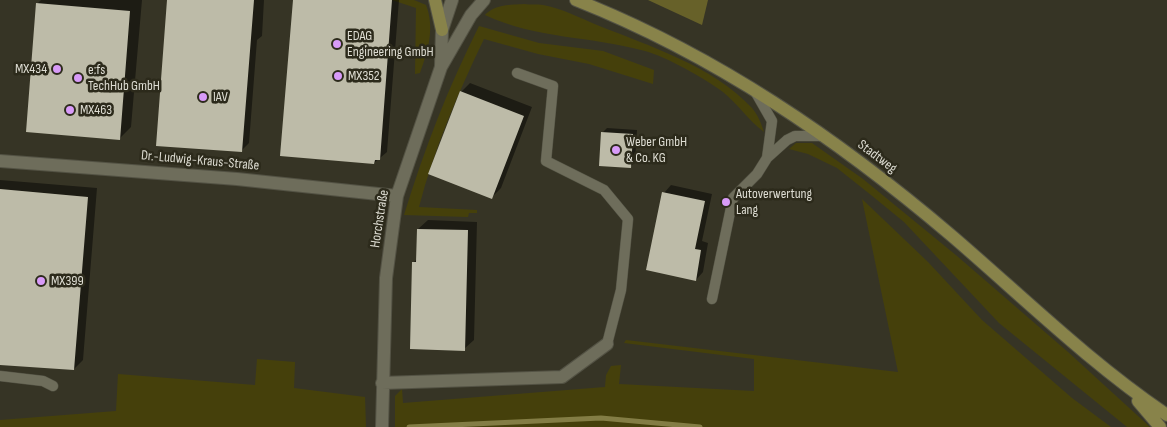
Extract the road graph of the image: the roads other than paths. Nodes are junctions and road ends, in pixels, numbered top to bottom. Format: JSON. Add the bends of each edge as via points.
{"nodes":[{"id":1,"x":435,"y":0,"type":"edge"},
{"id":2,"x":452,"y":0,"type":"edge"},
{"id":3,"x":484,"y":0,"type":"edge"},
{"id":4,"x":576,"y":0,"type":"edge"},
{"id":5,"x":442,"y":30,"type":"junction"},
{"id":6,"x":441,"y":67,"type":"junction"},
{"id":7,"x":517,"y":73,"type":"dead end"},
{"id":8,"x":752,"y":87,"type":"junction"},
{"id":9,"x":824,"y":136,"type":"junction"},
{"id":10,"x":768,"y":158,"type":"junction"},
{"id":11,"x":0,"y":160,"type":"edge"},
{"id":12,"x":397,"y":196,"type":"junction"},
{"id":13,"x":712,"y":299,"type":"dead end"},
{"id":14,"x":607,"y":344,"type":"joint"},
{"id":15,"x":0,"y":376,"type":"edge"},
{"id":16,"x":382,"y":383,"type":"junction"},
{"id":17,"x":53,"y":386,"type":"dead end"},
{"id":18,"x":1127,"y":388,"type":"junction"},
{"id":19,"x":1167,"y":415,"type":"edge"},
{"id":20,"x":382,"y":427,"type":"edge"},
{"id":21,"x":1160,"y":427,"type":"edge"}],
"edges":[{"from":1,"to":5,"type":"main road"},
{"from":2,"to":5,"type":"street","name":"Horchstraße"},
{"from":3,"to":6,"type":"street","name":"Horchstraße","via":[[471,15]]},
{"from":4,"to":8,"type":"main road","name":"Stadtweg","via":[[665,38]]},
{"from":5,"to":6,"type":"street","name":"Horchstraße"},
{"from":6,"to":12,"type":"street","name":"Horchstraße"},
{"from":7,"to":14,"type":"lane","via":[[553,86],[546,161],[604,190],[628,219],[621,290]]},
{"from":8,"to":9,"type":"main road","name":"Stadtweg"},
{"from":8,"to":10,"type":"lane","via":[[772,121]]},
{"from":9,"to":10,"type":"lane","via":[[795,136]]},
{"from":9,"to":18,"type":"main road","name":"Stadtweg","via":[[944,229]]},
{"from":10,"to":13,"type":"lane","via":[[734,198]]},
{"from":11,"to":12,"type":"street","name":"Dr.-Ludwig-Kraus-Straße"},
{"from":12,"to":16,"type":"street","name":"Horchstraße","via":[[386,278]]},
{"from":14,"to":16,"type":"street","via":[[562,377]]},
{"from":15,"to":17,"type":"lane","via":[[42,381]]},
{"from":16,"to":20,"type":"street","name":"Horchstraße"},
{"from":18,"to":19,"type":"main road","name":"Stadtweg"},
{"from":18,"to":21,"type":"main road","name":"Stadtweg"}]}
